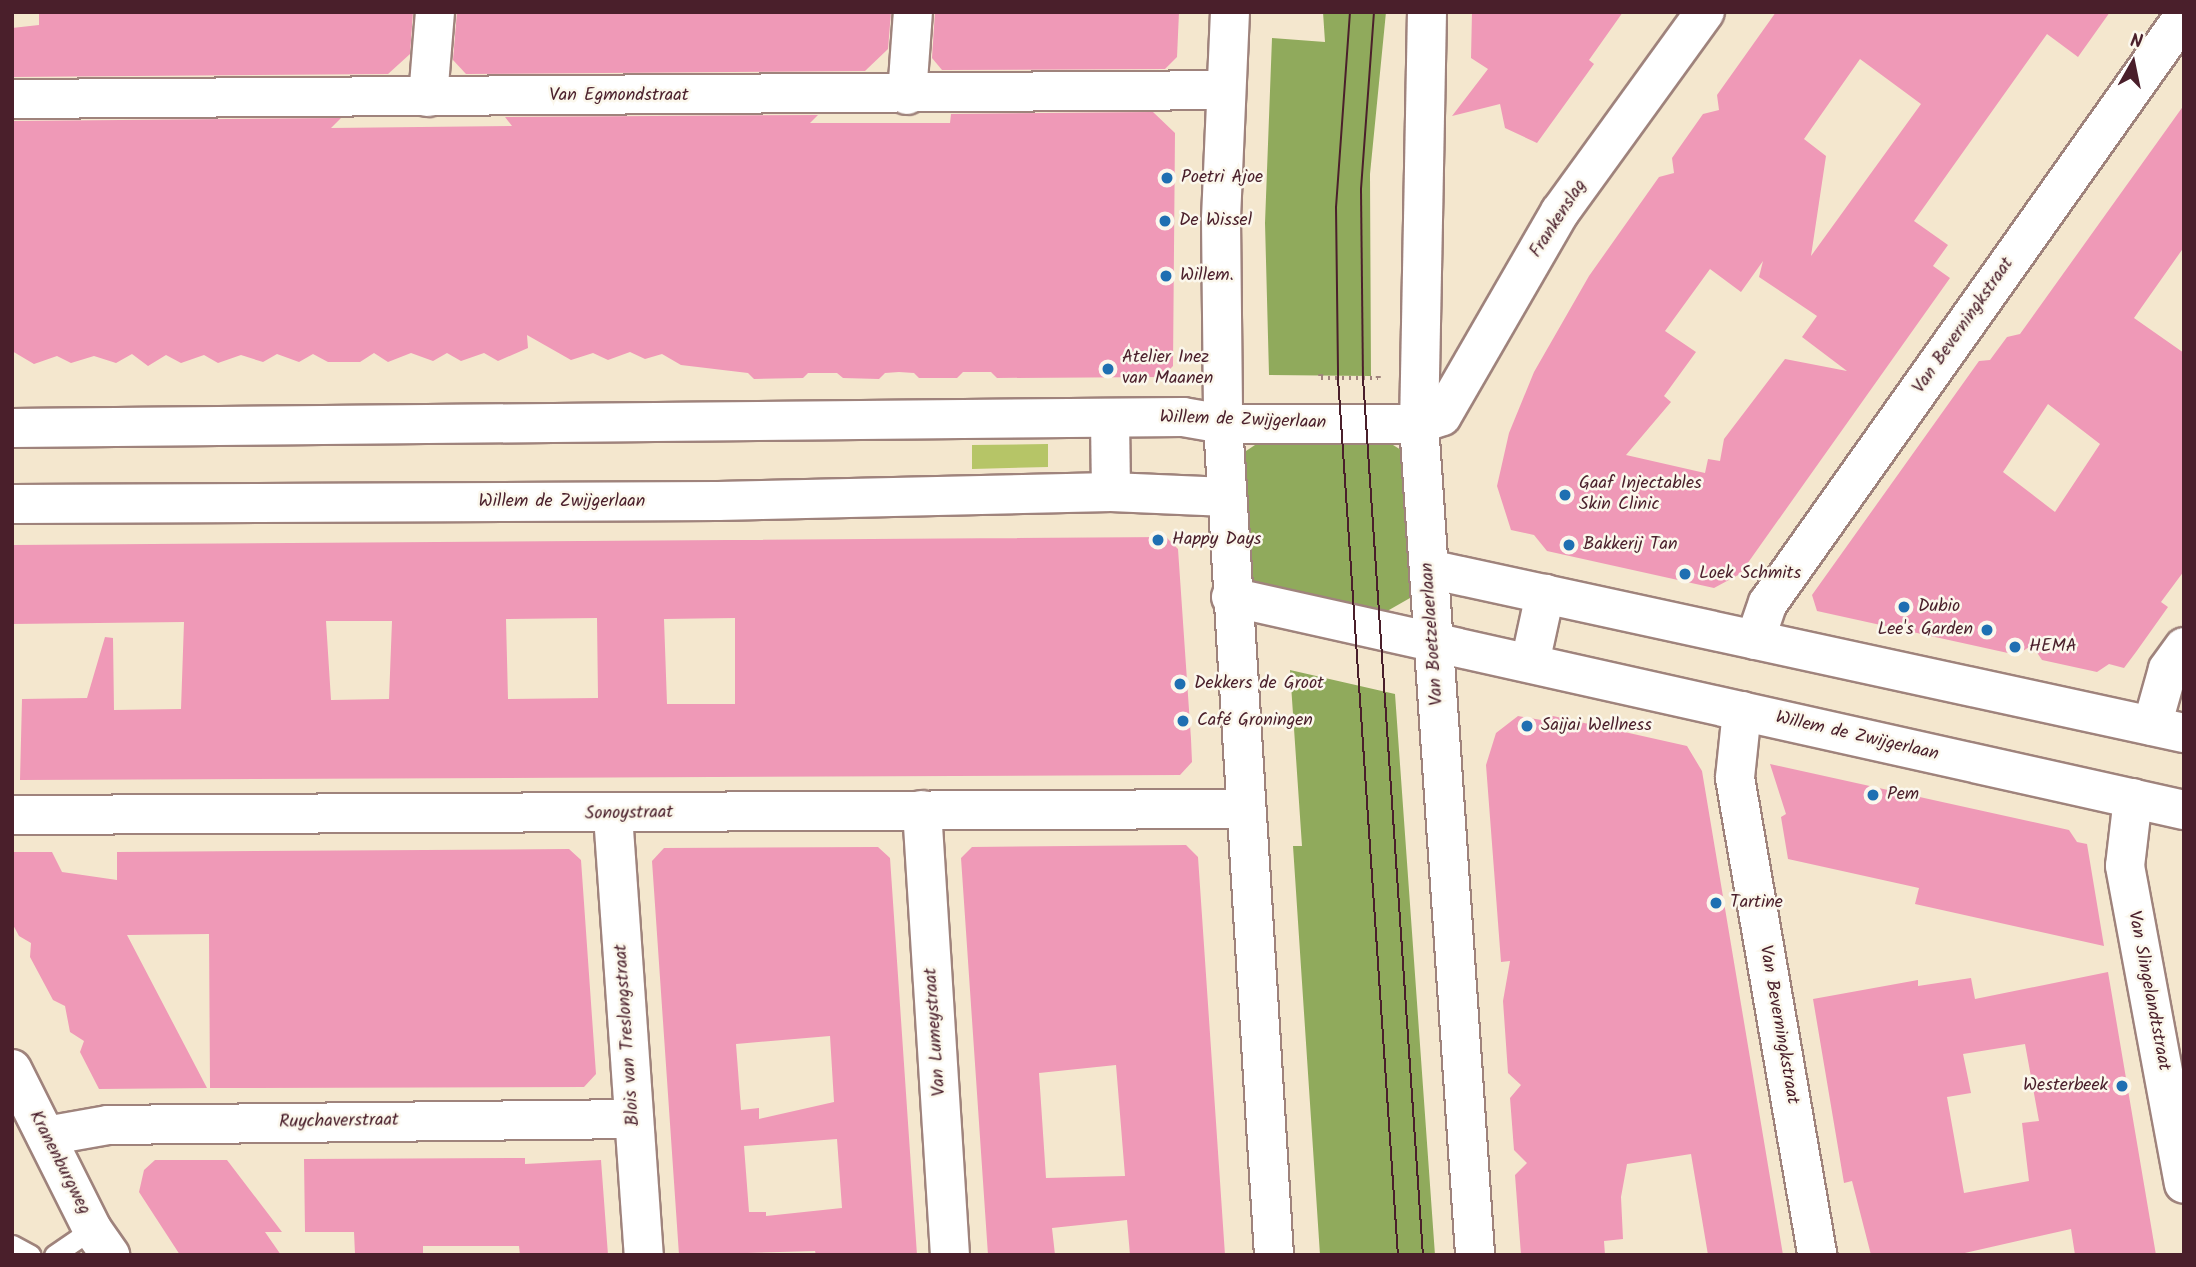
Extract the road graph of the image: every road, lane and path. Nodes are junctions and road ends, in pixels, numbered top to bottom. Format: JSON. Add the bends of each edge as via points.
{"nodes":[{"id":1,"x":435,"y":12,"type":"edge"},
{"id":2,"x":913,"y":12,"type":"edge"},
{"id":3,"x":1230,"y":12,"type":"edge"},
{"id":4,"x":1427,"y":12,"type":"edge"},
{"id":5,"x":1704,"y":12,"type":"edge"},
{"id":6,"x":2184,"y":16,"type":"edge"},
{"id":7,"x":1226,"y":90,"type":"junction"},
{"id":8,"x":907,"y":95,"type":"junction"},
{"id":9,"x":428,"y":97,"type":"junction"},
{"id":10,"x":12,"y":99,"type":"edge"},
{"id":11,"x":1378,"y":374,"type":"dead end"},
{"id":12,"x":1308,"y":382,"type":"dead end"},
{"id":13,"x":1110,"y":420,"type":"junction"},
{"id":14,"x":1223,"y":424,"type":"junction"},
{"id":15,"x":1419,"y":424,"type":"junction"},
{"id":16,"x":12,"y":428,"type":"edge"},
{"id":17,"x":1111,"y":492,"type":"junction"},
{"id":18,"x":1227,"y":497,"type":"junction"},
{"id":19,"x":12,"y":503,"type":"edge"},
{"id":20,"x":1429,"y":569,"type":"junction"},
{"id":21,"x":1545,"y":594,"type":"junction"},
{"id":22,"x":1231,"y":597,"type":"junction"},
{"id":23,"x":1755,"y":640,"type":"junction"},
{"id":24,"x":1433,"y":643,"type":"junction"},
{"id":25,"x":2184,"y":647,"type":"edge"},
{"id":26,"x":1530,"y":663,"type":"junction"},
{"id":27,"x":1742,"y":711,"type":"junction"},
{"id":28,"x":2168,"y":729,"type":"edge"},
{"id":29,"x":2133,"y":798,"type":"junction"},
{"id":30,"x":1245,"y":809,"type":"junction"},
{"id":31,"x":922,"y":810,"type":"junction"},
{"id":32,"x":2184,"y":810,"type":"edge"},
{"id":33,"x":12,"y":815,"type":"edge"},
{"id":34,"x":613,"y":815,"type":"junction"},
{"id":35,"x":12,"y":1069,"type":"edge"},
{"id":36,"x":634,"y":1119,"type":"junction"},
{"id":37,"x":46,"y":1136,"type":"junction"},
{"id":38,"x":2184,"y":1184,"type":"edge"},
{"id":39,"x":101,"y":1242,"type":"edge"},
{"id":40,"x":12,"y":1245,"type":"edge"},
{"id":41,"x":31,"y":1255,"type":"edge"},
{"id":42,"x":54,"y":1255,"type":"edge"},
{"id":43,"x":644,"y":1255,"type":"edge"},
{"id":44,"x":950,"y":1255,"type":"edge"},
{"id":45,"x":1274,"y":1255,"type":"edge"},
{"id":46,"x":1475,"y":1255,"type":"edge"},
{"id":47,"x":1817,"y":1255,"type":"edge"}],
"edges":[{"from":1,"to":9,"type":"street"},
{"from":2,"to":8,"type":"street"},
{"from":3,"to":7,"type":"street"},
{"from":4,"to":15,"type":"street","name":"Van Boetzelaerlaan"},
{"from":5,"to":15,"type":"street","name":"Frankenslag","via":[[1560,212],[1442,416]]},
{"from":6,"to":23,"type":"street","name":"Van Beverningkstraat","via":[[1768,603]]},
{"from":7,"to":8,"type":"street","name":"Van Egmondstraat"},
{"from":7,"to":14,"type":"street","via":[[1221,219]]},
{"from":8,"to":9,"type":"street","name":"Van Egmondstraat"},
{"from":9,"to":10,"type":"street","name":"Van Egmondstraat"},
{"from":11,"to":12,"type":"path","via":[[1378,378],[1321,376],[1321,382]]},
{"from":13,"to":14,"type":"street","name":"Willem de Zwijgerlaan","via":[[1183,417]]},
{"from":13,"to":16,"type":"street","name":"Willem de Zwijgerlaan"},
{"from":13,"to":17,"type":"street"},
{"from":14,"to":15,"type":"street","name":"Willem de Zwijgerlaan"},
{"from":14,"to":18,"type":"street"},
{"from":15,"to":20,"type":"street","name":"Van Boetzelaerlaan"},
{"from":17,"to":18,"type":"street","name":"Willem de Zwijgerlaan"},
{"from":17,"to":19,"type":"street","name":"Willem de Zwijgerlaan","via":[[704,501]]},
{"from":18,"to":22,"type":"street"},
{"from":20,"to":21,"type":"street"},
{"from":20,"to":24,"type":"street","name":"Van Boetzelaerlaan"},
{"from":21,"to":23,"type":"street"},
{"from":21,"to":26,"type":"street"},
{"from":22,"to":24,"type":"street","name":"Willem de Zwijgerlaan"},
{"from":22,"to":30,"type":"street"},
{"from":23,"to":28,"type":"street"},
{"from":24,"to":26,"type":"street","name":"Willem de Zwijgerlaan"},
{"from":24,"to":46,"type":"street","name":"Van Boetzelaerlaan"},
{"from":25,"to":28,"type":"street","via":[[2168,670]]},
{"from":26,"to":27,"type":"street","name":"Willem de Zwijgerlaan"},
{"from":27,"to":29,"type":"street","name":"Willem de Zwijgerlaan"},
{"from":27,"to":47,"type":"street","name":"Van Beverningkstraat","via":[[1735,778]]},
{"from":29,"to":32,"type":"street","name":"Willem de Zwijgerlaan"},
{"from":29,"to":38,"type":"street","name":"Van Slingelandtstraat","via":[[2124,866]]},
{"from":30,"to":31,"type":"street","name":"Sonoystraat"},
{"from":30,"to":45,"type":"street"},
{"from":31,"to":34,"type":"street","name":"Sonoystraat"},
{"from":31,"to":44,"type":"street","name":"Van Lumeystraat"},
{"from":33,"to":34,"type":"street","name":"Sonoystraat"},
{"from":34,"to":36,"type":"street","name":"Blois van Treslongstraat"},
{"from":35,"to":37,"type":"street","name":"Kranenburgweg"},
{"from":36,"to":37,"type":"street","name":"Ruychaverstraat","via":[[108,1125]]},
{"from":36,"to":43,"type":"street","name":"Blois van Treslongstraat"},
{"from":37,"to":39,"type":"street","name":"Kranenburgweg"},
{"from":39,"to":42,"type":"lane"},
{"from":40,"to":41,"type":"lane"}]}
